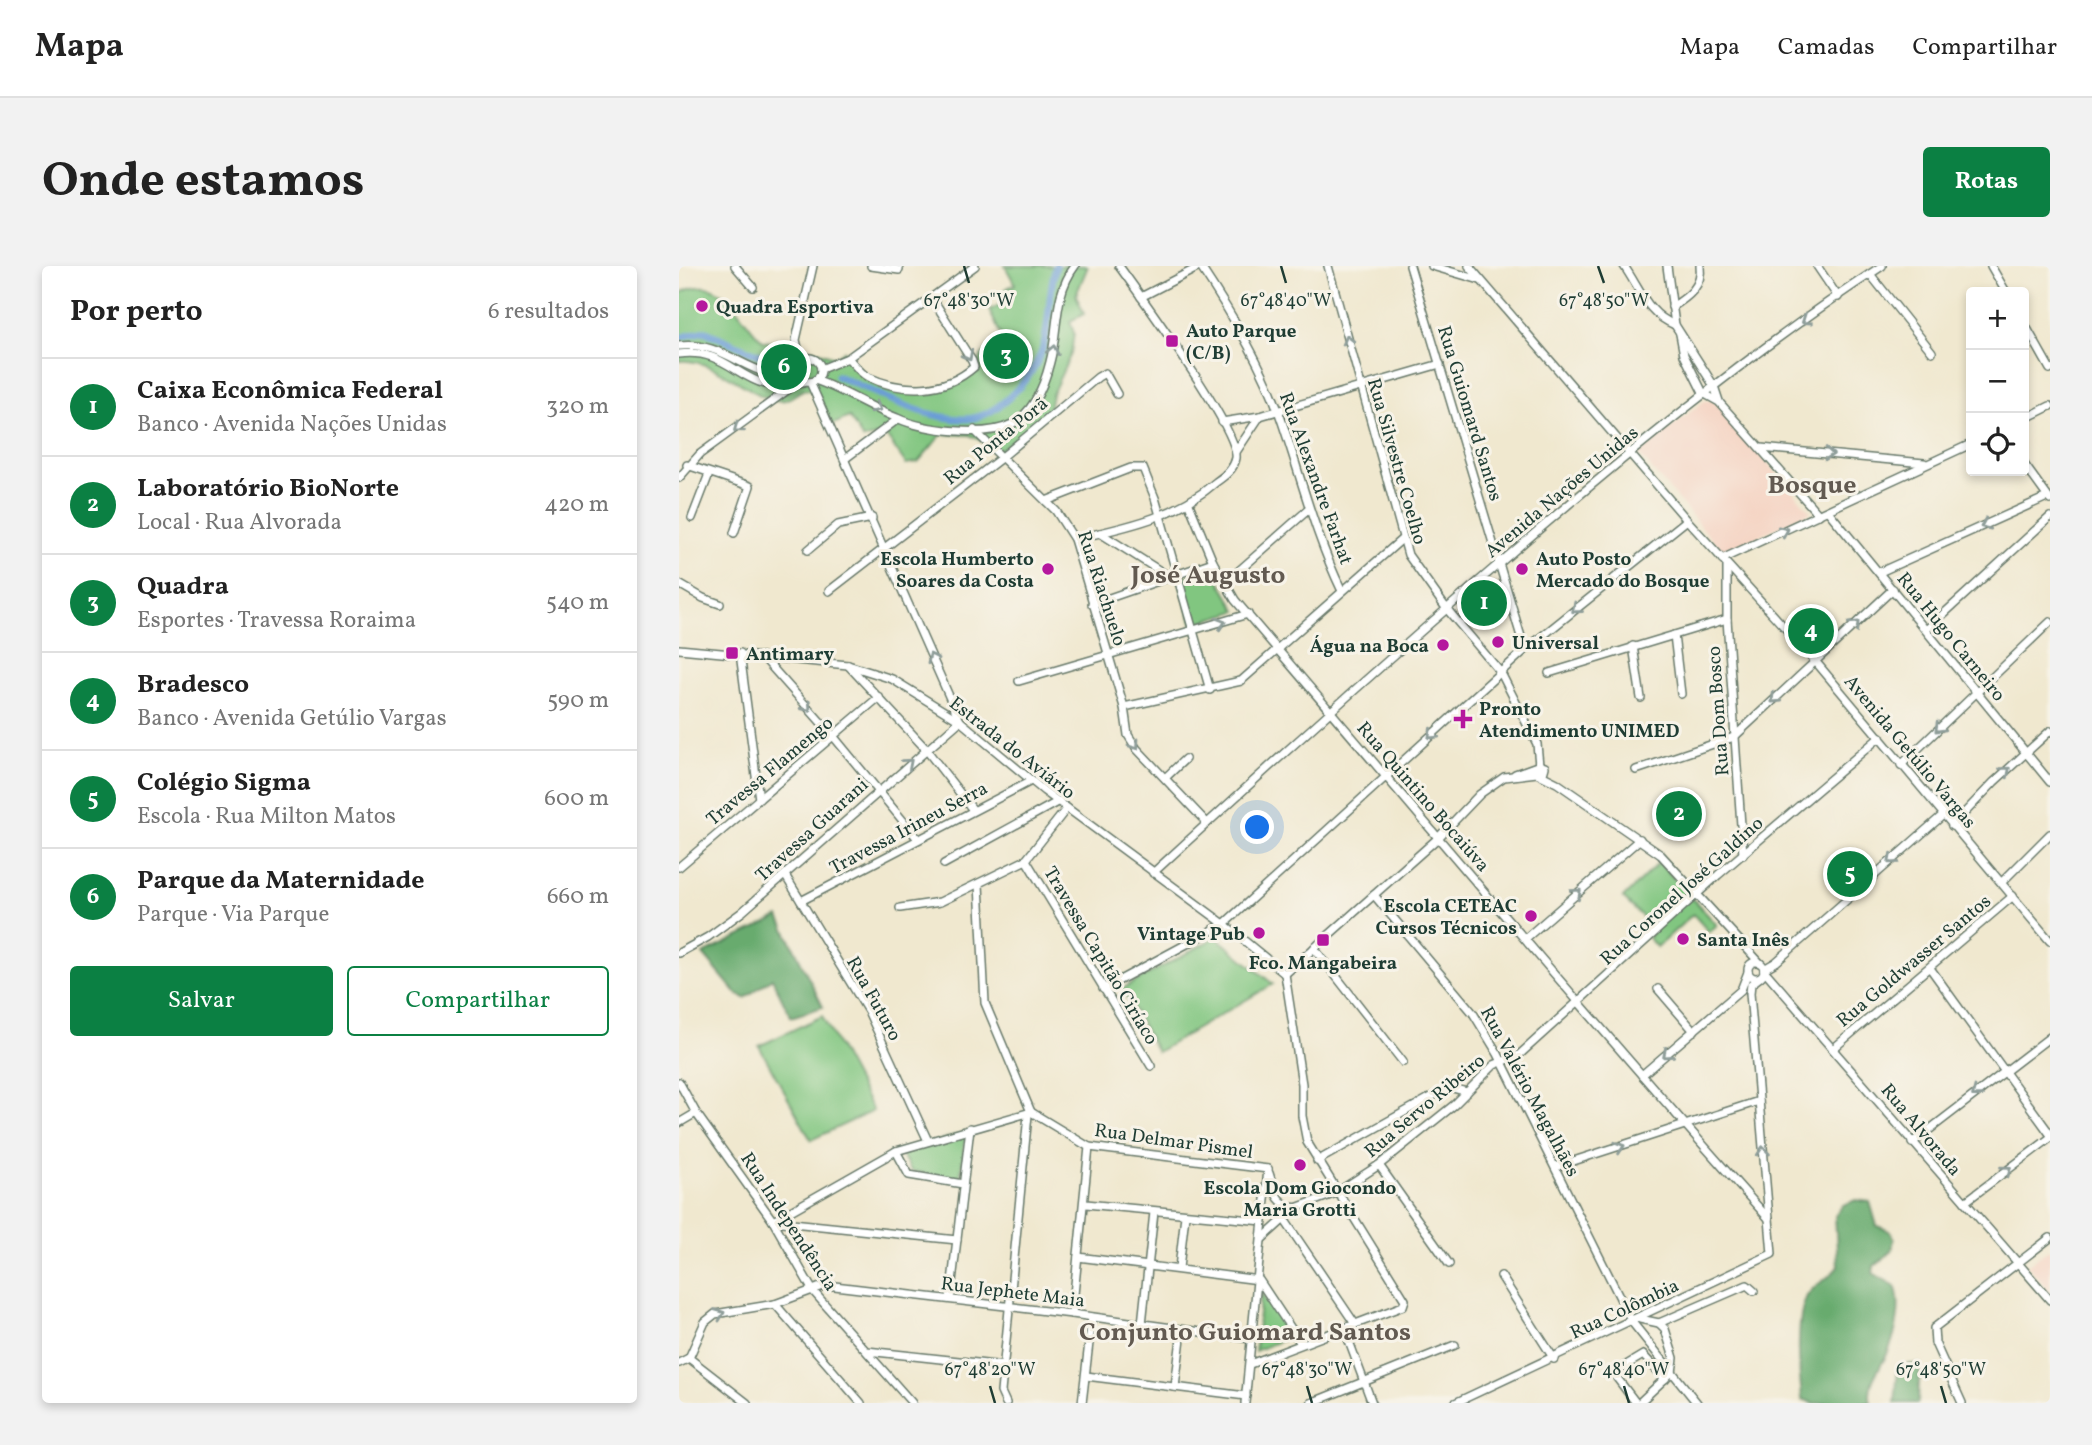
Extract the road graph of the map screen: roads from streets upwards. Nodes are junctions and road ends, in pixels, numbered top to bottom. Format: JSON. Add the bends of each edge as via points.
{"nodes":[{"id":1,"x":735,"y":266,"type":"edge"},
{"id":2,"x":813,"y":266,"type":"edge"},
{"id":3,"x":871,"y":266,"type":"edge"},
{"id":4,"x":975,"y":266,"type":"edge"},
{"id":5,"x":1075,"y":266,"type":"edge"},
{"id":6,"x":1119,"y":266,"type":"edge"},
{"id":7,"x":1201,"y":266,"type":"edge"},
{"id":8,"x":1328,"y":266,"type":"edge"},
{"id":9,"x":1410,"y":266,"type":"edge"},
{"id":10,"x":1432,"y":266,"type":"edge"},
{"id":11,"x":1469,"y":266,"type":"edge"},
{"id":12,"x":1624,"y":266,"type":"edge"},
{"id":13,"x":1667,"y":266,"type":"edge"},
{"id":14,"x":1700,"y":266,"type":"edge"},
{"id":15,"x":1817,"y":266,"type":"edge"},
{"id":16,"x":1882,"y":266,"type":"edge"},
{"id":17,"x":1991,"y":266,"type":"edge"},
{"id":18,"x":899,"y":270,"type":"dead end"},
{"id":19,"x":1870,"y":274,"type":"junction"},
{"id":20,"x":1481,"y":281,"type":"junction"},
{"id":21,"x":753,"y":287,"type":"dead end"},
{"id":22,"x":2003,"y":287,"type":"edge"},
{"id":23,"x":1141,"y":297,"type":"junction"},
{"id":24,"x":1838,"y":297,"type":"junction"},
{"id":25,"x":932,"y":298,"type":"junction"},
{"id":26,"x":1672,"y":307,"type":"junction"},
{"id":27,"x":1675,"y":325,"type":"junction"},
{"id":28,"x":2029,"y":332,"type":"edge"},
{"id":29,"x":1680,"y":334,"type":"junction"},
{"id":30,"x":679,"y":346,"type":"edge"},
{"id":31,"x":1931,"y":352,"type":"dead end"},
{"id":32,"x":679,"y":354,"type":"edge"},
{"id":33,"x":848,"y":358,"type":"junction"},
{"id":34,"x":801,"y":360,"type":"junction"},
{"id":35,"x":1440,"y":364,"type":"junction"},
{"id":36,"x":821,"y":369,"type":"junction"},
{"id":37,"x":2050,"y":369,"type":"edge"},
{"id":38,"x":797,"y":374,"type":"junction"},
{"id":39,"x":811,"y":381,"type":"junction"},
{"id":40,"x":759,"y":384,"type":"junction"},
{"id":41,"x":793,"y":386,"type":"junction"},
{"id":42,"x":1714,"y":386,"type":"junction"},
{"id":43,"x":1361,"y":388,"type":"junction"},
{"id":44,"x":1703,"y":393,"type":"junction"},
{"id":45,"x":1117,"y":394,"type":"dead end"},
{"id":46,"x":773,"y":401,"type":"junction"},
{"id":47,"x":1719,"y":401,"type":"junction"},
{"id":48,"x":2050,"y":406,"type":"edge"},
{"id":49,"x":1278,"y":411,"type":"junction"},
{"id":50,"x":1260,"y":416,"type":"junction"},
{"id":51,"x":2029,"y":416,"type":"edge"},
{"id":52,"x":898,"y":419,"type":"junction"},
{"id":53,"x":1222,"y":422,"type":"junction"},
{"id":54,"x":974,"y":430,"type":"junction"},
{"id":55,"x":1966,"y":446,"type":"edge"},
{"id":56,"x":1761,"y":448,"type":"junction"},
{"id":57,"x":1236,"y":452,"type":"junction"},
{"id":58,"x":1630,"y":452,"type":"junction"},
{"id":59,"x":846,"y":458,"type":"junction"},
{"id":60,"x":1001,"y":458,"type":"junction"},
{"id":61,"x":1926,"y":463,"type":"junction"},
{"id":62,"x":687,"y":465,"type":"junction"},
{"id":63,"x":2029,"y":471,"type":"edge"},
{"id":64,"x":709,"y":474,"type":"junction"},
{"id":65,"x":679,"y":478,"type":"edge"},
{"id":66,"x":2049,"y":499,"type":"edge"},
{"id":67,"x":1046,"y":501,"type":"junction"},
{"id":68,"x":1189,"y":504,"type":"junction"},
{"id":69,"x":1309,"y":509,"type":"junction"},
{"id":70,"x":1828,"y":511,"type":"junction"},
{"id":71,"x":1819,"y":515,"type":"junction"},
{"id":72,"x":2050,"y":517,"type":"edge"},
{"id":73,"x":692,"y":518,"type":"dead end"},
{"id":74,"x":872,"y":518,"type":"junction"},
{"id":75,"x":1160,"y":518,"type":"junction"},
{"id":76,"x":1687,"y":520,"type":"junction"},
{"id":77,"x":734,"y":533,"type":"dead end"},
{"id":78,"x":1100,"y":533,"type":"junction"},
{"id":79,"x":1074,"y":539,"type":"junction"},
{"id":80,"x":1402,"y":539,"type":"junction"},
{"id":81,"x":885,"y":547,"type":"junction"},
{"id":82,"x":808,"y":551,"type":"dead end"},
{"id":83,"x":1213,"y":562,"type":"junction"},
{"id":84,"x":1724,"y":562,"type":"junction"},
{"id":85,"x":1500,"y":563,"type":"junction"},
{"id":86,"x":1880,"y":572,"type":"junction"},
{"id":87,"x":1171,"y":575,"type":"junction"},
{"id":88,"x":1225,"y":583,"type":"junction"},
{"id":89,"x":683,"y":587,"type":"edge"},
{"id":90,"x":1893,"y":589,"type":"junction"},
{"id":91,"x":1342,"y":591,"type":"junction"},
{"id":92,"x":829,"y":592,"type":"dead end"},
{"id":93,"x":679,"y":597,"type":"edge"},
{"id":94,"x":720,"y":604,"type":"dead end"},
{"id":95,"x":1092,"y":604,"type":"junction"},
{"id":96,"x":1446,"y":608,"type":"junction"},
{"id":97,"x":1248,"y":614,"type":"junction"},
{"id":98,"x":1727,"y":619,"type":"junction"},
{"id":99,"x":2050,"y":622,"type":"edge"},
{"id":100,"x":1927,"y":629,"type":"junction"},
{"id":101,"x":1194,"y":631,"type":"junction"},
{"id":102,"x":1674,"y":635,"type":"junction"},
{"id":103,"x":1633,"y":646,"type":"junction"},
{"id":104,"x":679,"y":649,"type":"edge"},
{"id":105,"x":1525,"y":650,"type":"junction"},
{"id":106,"x":1278,"y":651,"type":"junction"},
{"id":107,"x":740,"y":653,"type":"junction"},
{"id":108,"x":762,"y":656,"type":"junction"},
{"id":109,"x":1109,"y":657,"type":"junction"},
{"id":110,"x":1816,"y":662,"type":"junction"},
{"id":111,"x":848,"y":665,"type":"junction"},
{"id":112,"x":1501,"y":673,"type":"junction"},
{"id":113,"x":1549,"y":673,"type":"dead end"},
{"id":114,"x":1019,"y":681,"type":"dead end"},
{"id":115,"x":1210,"y":690,"type":"junction"},
{"id":116,"x":1977,"y":692,"type":"junction"},
{"id":117,"x":1681,"y":694,"type":"dead end"},
{"id":118,"x":879,"y":697,"type":"junction"},
{"id":119,"x":1641,"y":698,"type":"dead end"},
{"id":120,"x":1124,"y":707,"type":"junction"},
{"id":121,"x":1332,"y":712,"type":"junction"},
{"id":122,"x":960,"y":721,"type":"junction"},
{"id":123,"x":2050,"y":731,"type":"edge"},
{"id":124,"x":834,"y":737,"type":"junction"},
{"id":125,"x":1734,"y":737,"type":"junction"},
{"id":126,"x":1879,"y":737,"type":"junction"},
{"id":127,"x":925,"y":748,"type":"junction"},
{"id":128,"x":2027,"y":754,"type":"junction"},
{"id":129,"x":1185,"y":759,"type":"dead end"},
{"id":130,"x":1901,"y":765,"type":"junction"},
{"id":131,"x":1541,"y":769,"type":"junction"},
{"id":132,"x":1636,"y":770,"type":"dead end"},
{"id":133,"x":1386,"y":776,"type":"junction"},
{"id":134,"x":1165,"y":778,"type":"junction"},
{"id":135,"x":1031,"y":781,"type":"junction"},
{"id":136,"x":2050,"y":782,"type":"edge"},
{"id":137,"x":879,"y":789,"type":"junction"},
{"id":138,"x":759,"y":799,"type":"junction"},
{"id":139,"x":1059,"y":802,"type":"junction"},
{"id":140,"x":1067,"y":808,"type":"junction"},
{"id":141,"x":973,"y":810,"type":"junction"},
{"id":142,"x":1943,"y":815,"type":"junction"},
{"id":143,"x":1207,"y":823,"type":"junction"},
{"id":144,"x":1952,"y":825,"type":"junction"},
{"id":145,"x":2050,"y":834,"type":"edge"},
{"id":146,"x":1438,"y":838,"type":"junction"},
{"id":147,"x":918,"y":839,"type":"junction"},
{"id":148,"x":1640,"y":839,"type":"junction"},
{"id":149,"x":1743,"y":855,"type":"junction"},
{"id":150,"x":1026,"y":860,"type":"junction"},
{"id":151,"x":944,"y":864,"type":"dead end"},
{"id":152,"x":679,"y":867,"type":"edge"},
{"id":153,"x":1153,"y":873,"type":"junction"},
{"id":154,"x":785,"y":875,"type":"junction"},
{"id":155,"x":2002,"y":882,"type":"junction"},
{"id":156,"x":979,"y":884,"type":"junction"},
{"id":157,"x":1374,"y":895,"type":"junction"},
{"id":158,"x":1696,"y":895,"type":"junction"},
{"id":159,"x":2013,"y":896,"type":"junction"},
{"id":160,"x":801,"y":901,"type":"junction"},
{"id":161,"x":900,"y":908,"type":"dead end"},
{"id":162,"x":1224,"y":924,"type":"junction"},
{"id":163,"x":1526,"y":938,"type":"junction"},
{"id":164,"x":2049,"y":938,"type":"edge"},
{"id":165,"x":1742,"y":940,"type":"junction"},
{"id":166,"x":1314,"y":948,"type":"junction"},
{"id":167,"x":679,"y":953,"type":"edge"},
{"id":168,"x":1930,"y":968,"type":"junction"},
{"id":169,"x":1748,"y":970,"type":"junction"},
{"id":170,"x":1762,"y":971,"type":"junction"},
{"id":171,"x":1285,"y":974,"type":"junction"},
{"id":172,"x":1103,"y":989,"type":"junction"},
{"id":173,"x":1658,"y":989,"type":"dead end"},
{"id":174,"x":1746,"y":991,"type":"junction"},
{"id":175,"x":1579,"y":1004,"type":"junction"},
{"id":176,"x":1693,"y":1031,"type":"junction"},
{"id":177,"x":2050,"y":1037,"type":"edge"},
{"id":178,"x":1834,"y":1048,"type":"junction"},
{"id":179,"x":1403,"y":1062,"type":"dead end"},
{"id":180,"x":1501,"y":1062,"type":"junction"},
{"id":181,"x":1151,"y":1066,"type":"dead end"},
{"id":182,"x":2004,"y":1070,"type":"junction"},
{"id":183,"x":1642,"y":1075,"type":"junction"},
{"id":184,"x":679,"y":1082,"type":"edge"},
{"id":185,"x":1467,"y":1092,"type":"junction"},
{"id":186,"x":1759,"y":1101,"type":"junction"},
{"id":187,"x":696,"y":1113,"type":"junction"},
{"id":188,"x":1030,"y":1113,"type":"junction"},
{"id":189,"x":679,"y":1123,"type":"edge"},
{"id":190,"x":1686,"y":1126,"type":"junction"},
{"id":191,"x":970,"y":1128,"type":"junction"},
{"id":192,"x":2050,"y":1136,"type":"edge"},
{"id":193,"x":928,"y":1141,"type":"junction"},
{"id":194,"x":1912,"y":1143,"type":"junction"},
{"id":195,"x":1089,"y":1147,"type":"junction"},
{"id":196,"x":896,"y":1151,"type":"junction"},
{"id":197,"x":1317,"y":1161,"type":"junction"},
{"id":198,"x":1379,"y":1165,"type":"junction"},
{"id":199,"x":1556,"y":1167,"type":"junction"},
{"id":200,"x":1268,"y":1169,"type":"junction"},
{"id":201,"x":963,"y":1184,"type":"junction"},
{"id":202,"x":1336,"y":1193,"type":"junction"},
{"id":203,"x":1278,"y":1199,"type":"junction"},
{"id":204,"x":1265,"y":1202,"type":"junction"},
{"id":205,"x":1965,"y":1202,"type":"junction"},
{"id":206,"x":1086,"y":1204,"type":"junction"},
{"id":207,"x":1296,"y":1208,"type":"junction"},
{"id":208,"x":1154,"y":1212,"type":"junction"},
{"id":209,"x":1185,"y":1215,"type":"junction"},
{"id":210,"x":1284,"y":1219,"type":"junction"},
{"id":211,"x":1769,"y":1219,"type":"junction"},
{"id":212,"x":773,"y":1221,"type":"junction"},
{"id":213,"x":1263,"y":1221,"type":"junction"},
{"id":214,"x":2050,"y":1238,"type":"edge"},
{"id":215,"x":1262,"y":1239,"type":"junction"},
{"id":216,"x":957,"y":1240,"type":"junction"},
{"id":217,"x":1078,"y":1257,"type":"junction"},
{"id":218,"x":2018,"y":1262,"type":"junction"},
{"id":219,"x":1449,"y":1264,"type":"dead end"},
{"id":220,"x":1147,"y":1265,"type":"junction"},
{"id":221,"x":1179,"y":1268,"type":"junction"},
{"id":222,"x":1501,"y":1276,"type":"dead end"},
{"id":223,"x":1259,"y":1280,"type":"junction"},
{"id":224,"x":813,"y":1290,"type":"junction"},
{"id":225,"x":1754,"y":1291,"type":"dead end"},
{"id":226,"x":950,"y":1299,"type":"junction"},
{"id":227,"x":2050,"y":1300,"type":"edge"},
{"id":228,"x":775,"y":1304,"type":"junction"},
{"id":229,"x":1011,"y":1308,"type":"junction"},
{"id":230,"x":1072,"y":1314,"type":"junction"},
{"id":231,"x":1092,"y":1317,"type":"junction"},
{"id":232,"x":1636,"y":1320,"type":"junction"},
{"id":233,"x":1660,"y":1323,"type":"junction"},
{"id":234,"x":1142,"y":1324,"type":"junction"},
{"id":235,"x":1355,"y":1324,"type":"junction"},
{"id":236,"x":1344,"y":1328,"type":"junction"},
{"id":237,"x":1182,"y":1329,"type":"junction"},
{"id":238,"x":1251,"y":1339,"type":"junction"},
{"id":239,"x":1300,"y":1342,"type":"junction"},
{"id":240,"x":1455,"y":1345,"type":"dead end"},
{"id":241,"x":867,"y":1351,"type":"junction"},
{"id":242,"x":689,"y":1358,"type":"junction"},
{"id":243,"x":1554,"y":1359,"type":"junction"},
{"id":244,"x":679,"y":1363,"type":"edge"},
{"id":245,"x":1250,"y":1364,"type":"junction"},
{"id":246,"x":1005,"y":1366,"type":"junction"},
{"id":247,"x":1672,"y":1372,"type":"junction"},
{"id":248,"x":1086,"y":1376,"type":"junction"},
{"id":249,"x":1665,"y":1380,"type":"junction"},
{"id":250,"x":1364,"y":1383,"type":"junction"},
{"id":251,"x":1175,"y":1387,"type":"junction"},
{"id":252,"x":1246,"y":1400,"type":"edge"},
{"id":253,"x":747,"y":1403,"type":"edge"},
{"id":254,"x":861,"y":1403,"type":"edge"},
{"id":255,"x":912,"y":1403,"type":"edge"},
{"id":256,"x":1006,"y":1403,"type":"edge"},
{"id":257,"x":1082,"y":1403,"type":"edge"},
{"id":258,"x":1311,"y":1403,"type":"edge"},
{"id":259,"x":1372,"y":1403,"type":"edge"},
{"id":260,"x":1455,"y":1403,"type":"edge"},
{"id":261,"x":1638,"y":1403,"type":"edge"},
{"id":262,"x":1697,"y":1403,"type":"edge"},
{"id":263,"x":1962,"y":1403,"type":"edge"}],
"edges":[{"from":1,"to":21,"type":"street"},
{"from":2,"to":34,"type":"street","via":[[796,340]]},
{"from":3,"to":18,"type":"street"},
{"from":4,"to":25,"type":"street"},
{"from":54,"to":5,"type":"street","one_way":true,"via":[[1011,425],[1033,405],[1050,363],[1060,292]]},
{"from":6,"to":23,"type":"street"},
{"from":7,"to":23,"type":"street"},
{"from":7,"to":49,"type":"street","name":"Rua Alexandre Farhat"},
{"from":43,"to":8,"type":"street","name":"Rua Silvestre Coelho","one_way":true},
{"from":9,"to":35,"type":"street","name":"Rua Guiomard Santos"},
{"from":10,"to":20,"type":"street"},
{"from":11,"to":20,"type":"street","name":"Avenida Getúlio Vargas"},
{"from":12,"to":27,"type":"street","via":[[1651,310]]},
{"from":13,"to":26,"type":"street"},
{"from":14,"to":26,"type":"street","via":[[1698,284]]},
{"from":15,"to":24,"type":"street"},
{"from":16,"to":19,"type":"street","name":"Avenida Nações Unidas"},
{"from":17,"to":22,"type":"street"},
{"from":19,"to":24,"type":"street","name":"Avenida Nações Unidas"},
{"from":19,"to":31,"type":"street"},
{"from":20,"to":58,"type":"street","name":"Avenida Getúlio Vargas"},
{"from":23,"to":53,"type":"street"},
{"from":24,"to":42,"type":"street","name":"Avenida Nações Unidas","one_way":true},
{"from":25,"to":33,"type":"street"},
{"from":25,"to":33,"type":"street","one_way":true,"via":[[972,361],[974,367],[965,375],[931,389],[916,388],[867,377]]},
{"from":26,"to":27,"type":"street"},
{"from":27,"to":29,"type":"street"},
{"from":28,"to":37,"type":"street"},
{"from":29,"to":42,"type":"street"},
{"from":29,"to":44,"type":"street","via":[[1684,355]]},
{"from":30,"to":38,"type":"street","via":[[707,346],[773,377]]},
{"from":32,"to":40,"type":"street","via":[[717,358]]},
{"from":33,"to":36,"type":"street"},
{"from":34,"to":36,"type":"street","via":[[814,359]]},
{"from":34,"to":38,"type":"street"},
{"from":35,"to":43,"type":"street"},
{"from":35,"to":85,"type":"street","name":"Rua Guiomard Santos"},
{"from":36,"to":39,"type":"street"},
{"from":38,"to":39,"type":"street"},
{"from":38,"to":41,"type":"street"},
{"from":39,"to":41,"type":"street"},
{"from":39,"to":52,"type":"street","one_way":true},
{"from":39,"to":59,"type":"street"},
{"from":40,"to":41,"type":"street"},
{"from":40,"to":46,"type":"street"},
{"from":41,"to":46,"type":"street"},
{"from":42,"to":44,"type":"street","name":"Avenida Nações Unidas"},
{"from":42,"to":47,"type":"street"},
{"from":43,"to":49,"type":"street"},
{"from":43,"to":80,"type":"street","name":"Rua Silvestre Coelho"},
{"from":44,"to":47,"type":"street"},
{"from":44,"to":58,"type":"street","name":"Avenida Nações Unidas"},
{"from":45,"to":60,"type":"street","name":"Rua Ponta Porã","via":[[1105,373]]},
{"from":46,"to":62,"type":"street","one_way":true},
{"from":47,"to":56,"type":"street"},
{"from":48,"to":51,"type":"street"},
{"from":49,"to":50,"type":"street"},
{"from":49,"to":69,"type":"street","name":"Rua Alexandre Farhat"},
{"from":50,"to":53,"type":"street"},
{"from":50,"to":57,"type":"street"},
{"from":52,"to":54,"type":"street","via":[[939,429]]},
{"from":52,"to":59,"type":"street"},
{"from":53,"to":57,"type":"street"},
{"from":54,"to":60,"type":"street","name":"Rua Riachuelo"},
{"from":55,"to":61,"type":"street"},
{"from":56,"to":61,"type":"street","one_way":true},
{"from":56,"to":71,"type":"street"},
{"from":57,"to":68,"type":"street","via":[[1228,473]]},
{"from":58,"to":76,"type":"street","name":"Avenida Getúlio Vargas"},
{"from":58,"to":85,"type":"street","name":"Avenida Nações Unidas"},
{"from":59,"to":74,"type":"street"},
{"from":60,"to":67,"type":"street","name":"Rua Riachuelo"},
{"from":60,"to":81,"type":"street","name":"Rua Ponta Porã"},
{"from":61,"to":70,"type":"street"},
{"from":62,"to":64,"type":"street"},
{"from":62,"to":65,"type":"street"},
{"from":63,"to":66,"type":"street"},
{"from":64,"to":73,"type":"street"},
{"from":64,"to":77,"type":"street","via":[[750,486]]},
{"from":66,"to":86,"type":"street","one_way":true},
{"from":67,"to":75,"type":"street","via":[[1131,468],[1143,468]]},
{"from":67,"to":79,"type":"street","name":"Rua Riachuelo"},
{"from":68,"to":75,"type":"street"},
{"from":68,"to":83,"type":"street","name":"Rua Quintino Bocaiúva"},
{"from":69,"to":88,"type":"street"},
{"from":69,"to":91,"type":"street","name":"Rua Alexandre Farhat"},
{"from":70,"to":71,"type":"street"},
{"from":70,"to":86,"type":"street","name":"Rua Hugo Carneiro"},
{"from":84,"to":71,"type":"street","one_way":true},
{"from":72,"to":100,"type":"street"},
{"from":74,"to":81,"type":"street"},
{"from":74,"to":82,"type":"street","via":[[838,525]]},
{"from":75,"to":78,"type":"street"},
{"from":75,"to":87,"type":"street"},
{"from":76,"to":84,"type":"street","name":"Avenida Getúlio Vargas"},
{"from":76,"to":105,"type":"street","one_way":true},
{"from":78,"to":79,"type":"street"},
{"from":78,"to":87,"type":"street"},
{"from":79,"to":95,"type":"street","name":"Rua Riachuelo"},
{"from":80,"to":91,"type":"street"},
{"from":80,"to":96,"type":"street","name":"Rua Silvestre Coelho","via":[[1416,570]]},
{"from":81,"to":92,"type":"street","name":"Rua Ponta Porã"},
{"from":122,"to":81,"type":"street","one_way":true},
{"from":83,"to":87,"type":"street"},
{"from":83,"to":88,"type":"street","name":"Rua Quintino Bocaiúva"},
{"from":84,"to":98,"type":"street","name":"Rua Dom Bosco"},
{"from":84,"to":110,"type":"street","name":"Avenida Getúlio Vargas"},
{"from":85,"to":96,"type":"street","name":"Avenida Nações Unidas"},
{"from":85,"to":105,"type":"street","name":"Rua Guiomard Santos"},
{"from":86,"to":90,"type":"street","name":"Rua Hugo Carneiro"},
{"from":87,"to":95,"type":"street"},
{"from":87,"to":101,"type":"street"},
{"from":88,"to":97,"type":"street","name":"Rua Quintino Bocaiúva"},
{"from":89,"to":93,"type":"street"},
{"from":89,"to":94,"type":"street"},
{"from":90,"to":100,"type":"street","name":"Rua Hugo Carneiro"},
{"from":110,"to":90,"type":"street","one_way":true},
{"from":91,"to":106,"type":"street"},
{"from":95,"to":109,"type":"street","name":"Rua Riachuelo"},
{"from":96,"to":112,"type":"street","name":"Rua Silvestre Coelho"},
{"from":96,"to":121,"type":"street","name":"Avenida Nações Unidas"},
{"from":101,"to":97,"type":"street","one_way":true},
{"from":97,"to":106,"type":"street","name":"Rua Quintino Bocaiúva"},
{"from":98,"to":102,"type":"street"},
{"from":98,"to":125,"type":"street","name":"Rua Dom Bosco"},
{"from":99,"to":116,"type":"street"},
{"from":100,"to":116,"type":"street","name":"Rua Hugo Carneiro"},
{"from":101,"to":109,"type":"street"},
{"from":101,"to":115,"type":"street"},
{"from":102,"to":103,"type":"street"},
{"from":102,"to":117,"type":"street"},
{"from":103,"to":113,"type":"street"},
{"from":103,"to":119,"type":"street"},
{"from":104,"to":107,"type":"street","name":"Estrada do Aviário"},
{"from":105,"to":112,"type":"street"},
{"from":106,"to":115,"type":"street","via":[[1241,681]]},
{"from":106,"to":121,"type":"street","name":"Rua Quintino Bocaiúva"},
{"from":107,"to":108,"type":"street","name":"Estrada do Aviário"},
{"from":107,"to":138,"type":"street"},
{"from":108,"to":111,"type":"street","name":"Estrada do Aviário"},
{"from":108,"to":124,"type":"street","one_way":true},
{"from":109,"to":114,"type":"street"},
{"from":109,"to":120,"type":"street","name":"Rua Riachuelo"},
{"from":110,"to":125,"type":"street","one_way":true},
{"from":110,"to":126,"type":"street","name":"Avenida Getúlio Vargas"},
{"from":111,"to":118,"type":"street"},
{"from":111,"to":122,"type":"street","name":"Estrada do Aviário","via":[[882,673]]},
{"from":112,"to":131,"type":"street","name":"Rua Silvestre Coelho","via":[[1529,727]]},
{"from":112,"to":133,"type":"street","one_way":true},
{"from":115,"to":120,"type":"street"},
{"from":116,"to":128,"type":"street","name":"Rua Hugo Carneiro"},
{"from":116,"to":130,"type":"street","one_way":true},
{"from":118,"to":124,"type":"street","name":"Travessa Flamengo"},
{"from":118,"to":127,"type":"street"},
{"from":120,"to":134,"type":"street","name":"Rua Riachuelo","one_way":true,"via":[[1132,742]]},
{"from":121,"to":133,"type":"street","name":"Rua Quintino Bocaiúva"},
{"from":121,"to":143,"type":"street","name":"Avenida Nações Unidas"},
{"from":122,"to":127,"type":"street","name":"Travessa Guarani"},
{"from":122,"to":135,"type":"street","name":"Estrada do Aviário"},
{"from":123,"to":128,"type":"street"},
{"from":124,"to":137,"type":"street"},
{"from":124,"to":138,"type":"street","name":"Travessa Flamengo"},
{"from":125,"to":132,"type":"street"},
{"from":125,"to":149,"type":"street","name":"Rua Dom Bosco"},
{"from":126,"to":130,"type":"street","name":"Avenida Getúlio Vargas"},
{"from":126,"to":149,"type":"street","name":"Rua Coronel José Galdino"},
{"from":137,"to":127,"type":"street","name":"Travessa Guarani","one_way":true},
{"from":127,"to":141,"type":"street"},
{"from":128,"to":136,"type":"street","name":"Rua Hugo Carneiro"},
{"from":144,"to":128,"type":"street","one_way":true},
{"from":129,"to":134,"type":"street"},
{"from":130,"to":142,"type":"street","name":"Avenida Getúlio Vargas"},
{"from":131,"to":146,"type":"street","via":[[1504,777],[1480,794]]},
{"from":131,"to":148,"type":"street"},
{"from":133,"to":146,"type":"street","name":"Rua Quintino Bocaiúva"},
{"from":133,"to":162,"type":"street"},
{"from":134,"to":143,"type":"street","name":"Rua Riachuelo"},
{"from":135,"to":139,"type":"street","name":"Estrada do Aviário"},
{"from":135,"to":141,"type":"street","name":"Travessa Irineu Serra"},
{"from":137,"to":147,"type":"street"},
{"from":137,"to":154,"type":"street","name":"Travessa Guarani"},
{"from":138,"to":152,"type":"street","name":"Travessa Flamengo"},
{"from":139,"to":140,"type":"street","name":"Estrada do Aviário"},
{"from":139,"to":151,"type":"street"},
{"from":140,"to":150,"type":"street"},
{"from":140,"to":153,"type":"street","name":"Estrada do Aviário"},
{"from":141,"to":147,"type":"street","name":"Travessa Irineu Serra"},
{"from":142,"to":144,"type":"street","name":"Avenida Getúlio Vargas"},
{"from":142,"to":170,"type":"street","one_way":true},
{"from":143,"to":153,"type":"street","name":"Avenida Nações Unidas"},
{"from":144,"to":155,"type":"street","name":"Avenida Getúlio Vargas"},
{"from":145,"to":155,"type":"street"},
{"from":146,"to":157,"type":"street"},
{"from":146,"to":163,"type":"street","name":"Rua Quintino Bocaiúva"},
{"from":147,"to":160,"type":"street","name":"Travessa Irineu Serra"},
{"from":148,"to":158,"type":"street","via":[[1661,855]]},
{"from":163,"to":148,"type":"street","one_way":true},
{"from":149,"to":158,"type":"street","name":"Rua Coronel José Galdino"},
{"from":150,"to":156,"type":"street"},
{"from":150,"to":172,"type":"street","name":"Travessa Capitão Ciríaco"},
{"from":153,"to":162,"type":"street","name":"Estrada do Aviário"},
{"from":154,"to":160,"type":"street","name":"Rua Futuro"},
{"from":154,"to":167,"type":"street","name":"Travessa Guarani","via":[[722,927]]},
{"from":155,"to":159,"type":"street","name":"Avenida Getúlio Vargas"},
{"from":156,"to":161,"type":"street","via":[[927,906]]},
{"from":156,"to":188,"type":"street","via":[[985,1003]]},
{"from":157,"to":166,"type":"street"},
{"from":157,"to":180,"type":"street","name":"Rua Valério Magalhães","via":[[1473,1013]]},
{"from":158,"to":165,"type":"street"},
{"from":158,"to":175,"type":"street","name":"Rua Coronel José Galdino"},
{"from":159,"to":164,"type":"street","name":"Avenida Getúlio Vargas"},
{"from":159,"to":168,"type":"street","name":"Rua Goldwasser Santos"},
{"from":160,"to":193,"type":"street","name":"Rua Futuro","via":[[869,1013]]},
{"from":162,"to":171,"type":"street","name":"Estrada do Aviário"},
{"from":162,"to":172,"type":"street"},
{"from":163,"to":175,"type":"street","name":"Rua Quintino Bocaiúva"},
{"from":165,"to":169,"type":"street"},
{"from":165,"to":170,"type":"street"},
{"from":166,"to":171,"type":"street"},
{"from":166,"to":179,"type":"street"},
{"from":168,"to":178,"type":"street","name":"Rua Goldwasser Santos"},
{"from":168,"to":182,"type":"street"},
{"from":169,"to":170,"type":"street","name":"Rua Alvorada","via":[[1753,977]]},
{"from":169,"to":170,"type":"street","name":"Rua Alvorada","via":[[1754,962]]},
{"from":169,"to":174,"type":"street"},
{"from":170,"to":174,"type":"street"},
{"from":170,"to":178,"type":"street","name":"Rua Alvorada","via":[[1772,976]]},
{"from":171,"to":197,"type":"street","via":[[1302,1084],[1303,1128]]},
{"from":172,"to":181,"type":"street","name":"Travessa Capitão Ciríaco"},
{"from":173,"to":176,"type":"street"},
{"from":174,"to":176,"type":"street"},
{"from":174,"to":186,"type":"street"},
{"from":175,"to":180,"type":"street","name":"Rua Coronel José Galdino","via":[[1518,1055]]},
{"from":175,"to":183,"type":"street","name":"Rua Quintino Bocaiúva"},
{"from":176,"to":183,"type":"street","one_way":true},
{"from":177,"to":182,"type":"street"},
{"from":178,"to":194,"type":"street","name":"Rua Alvorada"},
{"from":180,"to":185,"type":"street","name":"Rua Servo Ribeiro"},
{"from":180,"to":199,"type":"street","name":"Rua Valério Magalhães"},
{"from":182,"to":192,"type":"street"},
{"from":182,"to":194,"type":"street","one_way":true},
{"from":183,"to":190,"type":"street","name":"Rua Quintino Bocaiúva"},
{"from":184,"to":187,"type":"street","name":"Rua Independência"},
{"from":185,"to":197,"type":"street","via":[[1449,1087]]},
{"from":185,"to":198,"type":"street","name":"Rua Servo Ribeiro"},
{"from":186,"to":190,"type":"street"},
{"from":211,"to":186,"type":"street","one_way":true},
{"from":187,"to":189,"type":"street"},
{"from":187,"to":212,"type":"street","name":"Rua Independência"},
{"from":188,"to":191,"type":"street"},
{"from":188,"to":195,"type":"street","name":"Rua Delmar Pismel"},
{"from":188,"to":229,"type":"street"},
{"from":199,"to":190,"type":"street","one_way":true},
{"from":190,"to":211,"type":"street","name":"Rua Quintino Bocaiúva"},
{"from":191,"to":193,"type":"street"},
{"from":191,"to":201,"type":"street"},
{"from":205,"to":192,"type":"street","one_way":true},
{"from":193,"to":196,"type":"street"},
{"from":194,"to":205,"type":"street","name":"Rua Alvorada"},
{"from":195,"to":200,"type":"street","name":"Rua Delmar Pismel"},
{"from":195,"to":206,"type":"street"},
{"from":196,"to":201,"type":"street","via":[[909,1175]]},
{"from":196,"to":212,"type":"street"},
{"from":197,"to":202,"type":"street"},
{"from":198,"to":202,"type":"street","name":"Rua Servo Ribeiro"},
{"from":198,"to":219,"type":"street"},
{"from":199,"to":232,"type":"street","name":"Rua Valério Magalhães"},
{"from":200,"to":203,"type":"street","name":"Rua Delmar Pismel"},
{"from":200,"to":204,"type":"street"},
{"from":201,"to":216,"type":"street"},
{"from":202,"to":207,"type":"street","name":"Rua Servo Ribeiro"},
{"from":202,"to":235,"type":"street","via":[[1404,1297],[1403,1306]]},
{"from":203,"to":204,"type":"street"},
{"from":203,"to":207,"type":"street"},
{"from":204,"to":213,"type":"street"},
{"from":205,"to":218,"type":"street","name":"Rua Alvorada"},
{"from":206,"to":208,"type":"street"},
{"from":206,"to":217,"type":"street"},
{"from":207,"to":210,"type":"street","name":"Rua Servo Ribeiro"},
{"from":208,"to":209,"type":"street"},
{"from":208,"to":220,"type":"street"},
{"from":209,"to":213,"type":"street"},
{"from":209,"to":221,"type":"street"},
{"from":210,"to":215,"type":"street","name":"Rua Servo Ribeiro"},
{"from":210,"to":235,"type":"street"},
{"from":211,"to":232,"type":"street","name":"Rua Colômbia","via":[[1774,1248],[1768,1258]]},
{"from":212,"to":216,"type":"street"},
{"from":212,"to":224,"type":"street","name":"Rua Independência"},
{"from":213,"to":215,"type":"street"},
{"from":214,"to":218,"type":"street"},
{"from":215,"to":223,"type":"street"},
{"from":216,"to":226,"type":"street"},
{"from":217,"to":220,"type":"street"},
{"from":217,"to":230,"type":"street"},
{"from":218,"to":227,"type":"street","name":"Rua Alvorada"},
{"from":218,"to":263,"type":"street","via":[[1932,1332]]},
{"from":220,"to":221,"type":"street"},
{"from":220,"to":234,"type":"street"},
{"from":221,"to":223,"type":"street"},
{"from":222,"to":243,"type":"street"},
{"from":223,"to":238,"type":"street"},
{"from":223,"to":239,"type":"street"},
{"from":224,"to":226,"type":"street","name":"Rua Jephete Maia","via":[[825,1285]]},
{"from":224,"to":228,"type":"street","name":"Rua Jephete Maia"},
{"from":224,"to":241,"type":"street","name":"Rua Independência"},
{"from":225,"to":233,"type":"street","via":[[1747,1285]]},
{"from":226,"to":229,"type":"street","name":"Rua Jephete Maia"},
{"from":242,"to":228,"type":"street","name":"Rua Jephete Maia","one_way":true,"via":[[711,1317]]},
{"from":228,"to":254,"type":"street"},
{"from":229,"to":230,"type":"street","name":"Rua Jephete Maia"},
{"from":229,"to":246,"type":"street"},
{"from":230,"to":231,"type":"street","name":"Rua Jephete Maia"},
{"from":231,"to":234,"type":"street","name":"Rua Jephete Maia"},
{"from":231,"to":248,"type":"street"},
{"from":232,"to":233,"type":"street"},
{"from":232,"to":243,"type":"street","name":"Rua Colômbia"},
{"from":232,"to":247,"type":"street","name":"Rua Valério Magalhães"},
{"from":233,"to":247,"type":"street","via":[[1672,1352]]},
{"from":234,"to":237,"type":"street","name":"Rua Jephete Maia"},
{"from":235,"to":236,"type":"street"},
{"from":236,"to":239,"type":"street"},
{"from":236,"to":250,"type":"street"},
{"from":237,"to":238,"type":"street","name":"Rua Jephete Maia"},
{"from":237,"to":251,"type":"street"},
{"from":238,"to":245,"type":"street"},
{"from":239,"to":245,"type":"street"},
{"from":240,"to":250,"type":"street"},
{"from":241,"to":246,"type":"street"},
{"from":241,"to":255,"type":"street","name":"Rua Independência"},
{"from":242,"to":244,"type":"street"},
{"from":242,"to":253,"type":"street"},
{"from":243,"to":260,"type":"street","name":"Rua Colômbia"},
{"from":245,"to":252,"type":"street"},
{"from":246,"to":256,"type":"street","via":[[1001,1396]]},
{"from":247,"to":249,"type":"street"},
{"from":247,"to":262,"type":"street","name":"Rua Valério Magalhães"},
{"from":248,"to":251,"type":"street"},
{"from":248,"to":257,"type":"street"},
{"from":249,"to":261,"type":"street"},
{"from":249,"to":261,"type":"street","via":[[1643,1355],[1618,1370],[1617,1378]]},
{"from":250,"to":258,"type":"street"},
{"from":250,"to":259,"type":"street"},
{"from":251,"to":252,"type":"street"}]}
